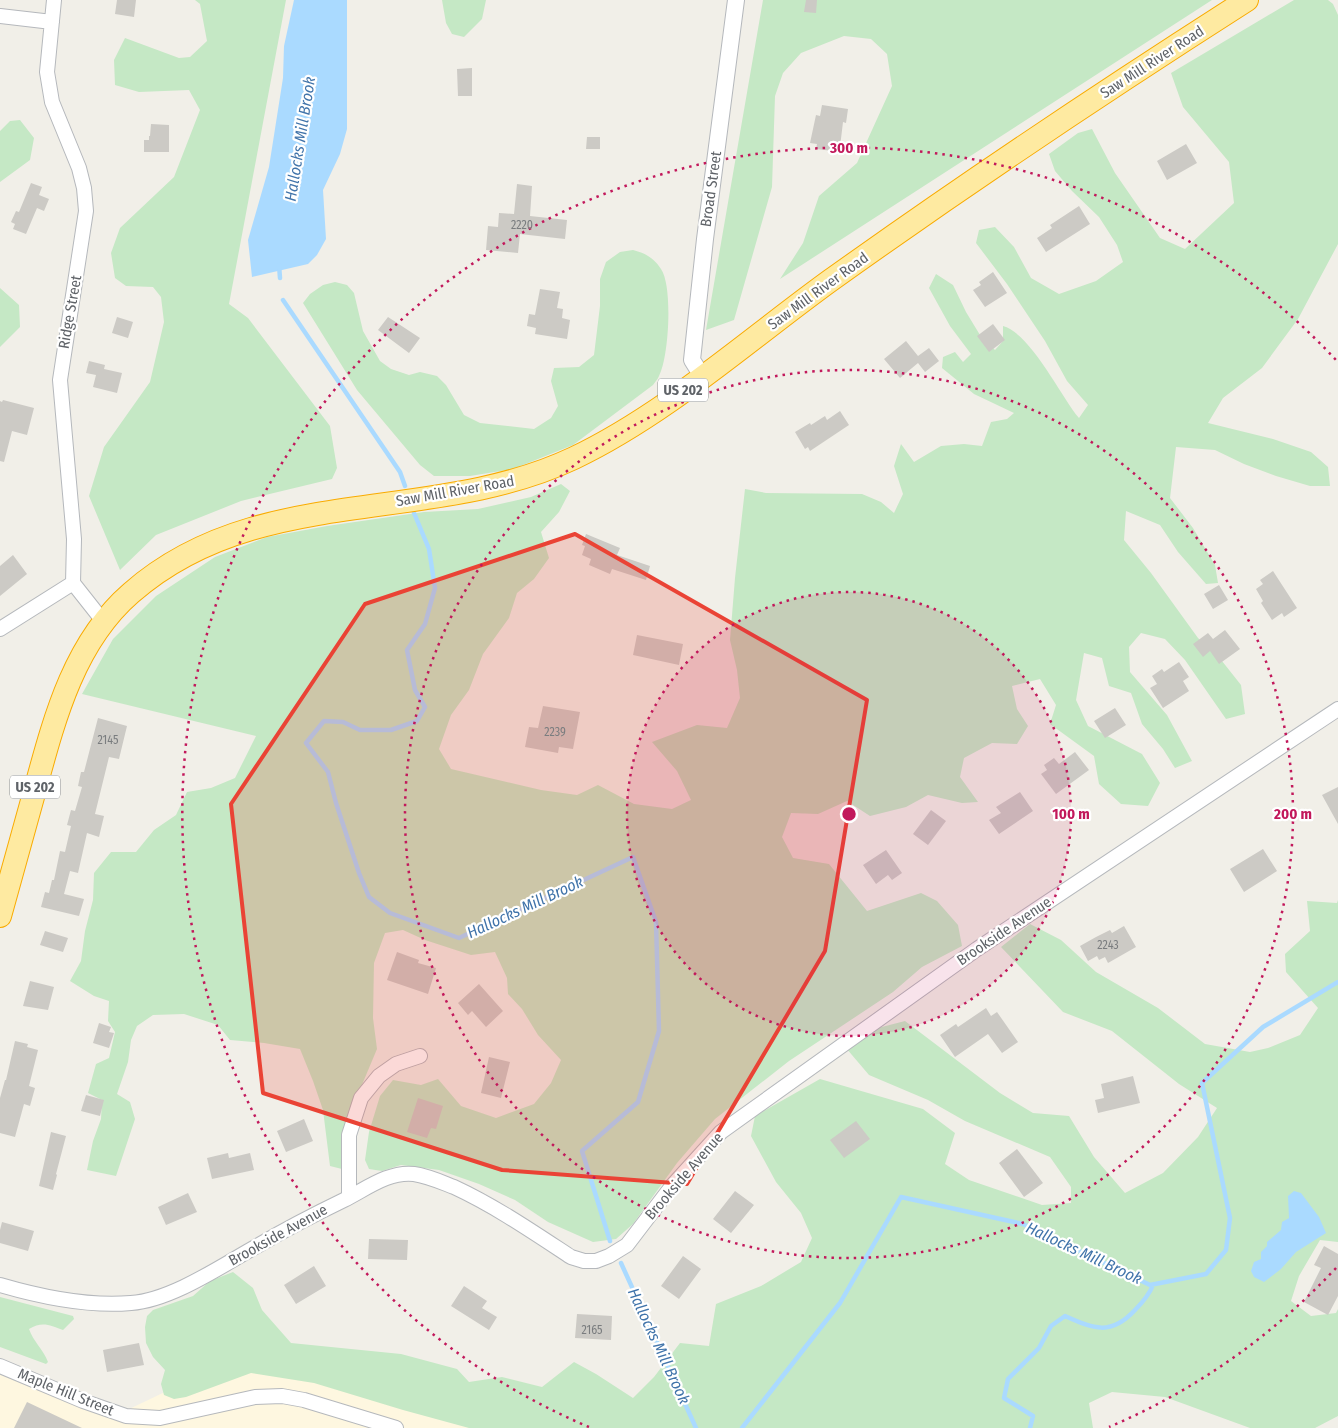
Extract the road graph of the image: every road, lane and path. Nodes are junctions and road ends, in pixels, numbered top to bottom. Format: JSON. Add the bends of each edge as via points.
{"nodes":[{"id":1,"x":54,"y":0,"type":"edge"},
{"id":2,"x":736,"y":0,"type":"edge"},
{"id":3,"x":1247,"y":0,"type":"edge"},
{"id":4,"x":0,"y":16,"type":"edge"},
{"id":5,"x":52,"y":22,"type":"junction"},
{"id":6,"x":702,"y":376,"type":"junction"},
{"id":7,"x":73,"y":583,"type":"junction"},
{"id":8,"x":103,"y":620,"type":"junction"},
{"id":9,"x":0,"y":629,"type":"edge"},
{"id":10,"x":1338,"y":709,"type":"edge"},
{"id":11,"x":0,"y":916,"type":"edge"},
{"id":12,"x":420,"y":1056,"type":"dead end"},
{"id":13,"x":349,"y":1197,"type":"junction"},
{"id":14,"x":0,"y":1285,"type":"edge"},
{"id":15,"x":0,"y":1366,"type":"edge"},
{"id":16,"x":396,"y":1428,"type":"edge"}],
"edges":[{"from":1,"to":5,"type":"street","name":"Ridge Street"},
{"from":2,"to":6,"type":"street","name":"Broad Street","via":[[692,360]]},
{"from":3,"to":6,"type":"highway","name":"Saw Mill River Road","number":"US 202","via":[[894,235]]},
{"from":4,"to":5,"type":"street"},
{"from":5,"to":7,"type":"street","name":"Ridge Street","via":[[47,72],[52,102],[79,168],[86,211],[60,380],[74,539]]},
{"from":6,"to":8,"type":"highway","name":"Saw Mill River Road","number":"US 202","via":[[622,432],[576,457],[522,478],[488,488],[288,518],[210,542],[171,562],[131,592]]},
{"from":7,"to":8,"type":"street"},
{"from":7,"to":9,"type":"street"},
{"from":8,"to":11,"type":"highway","name":"Saw Mill River Road","number":"US 202","via":[[78,662],[63,698]]},
{"from":10,"to":13,"type":"street","name":"Brookside Avenue","via":[[977,949],[721,1132],[672,1186],[627,1245],[609,1256],[596,1261],[571,1257],[480,1199],[434,1178],[413,1174],[392,1176]]},
{"from":12,"to":13,"type":"street","via":[[396,1064],[379,1076],[361,1098],[349,1135]]},
{"from":13,"to":14,"type":"street","name":"Brookside Avenue","via":[[191,1283],[150,1299],[132,1303],[95,1303],[36,1296]]},
{"from":15,"to":16,"type":"street","name":"Maple Hill Street","via":[[126,1416],[160,1418],[255,1397],[282,1396]]}]}
